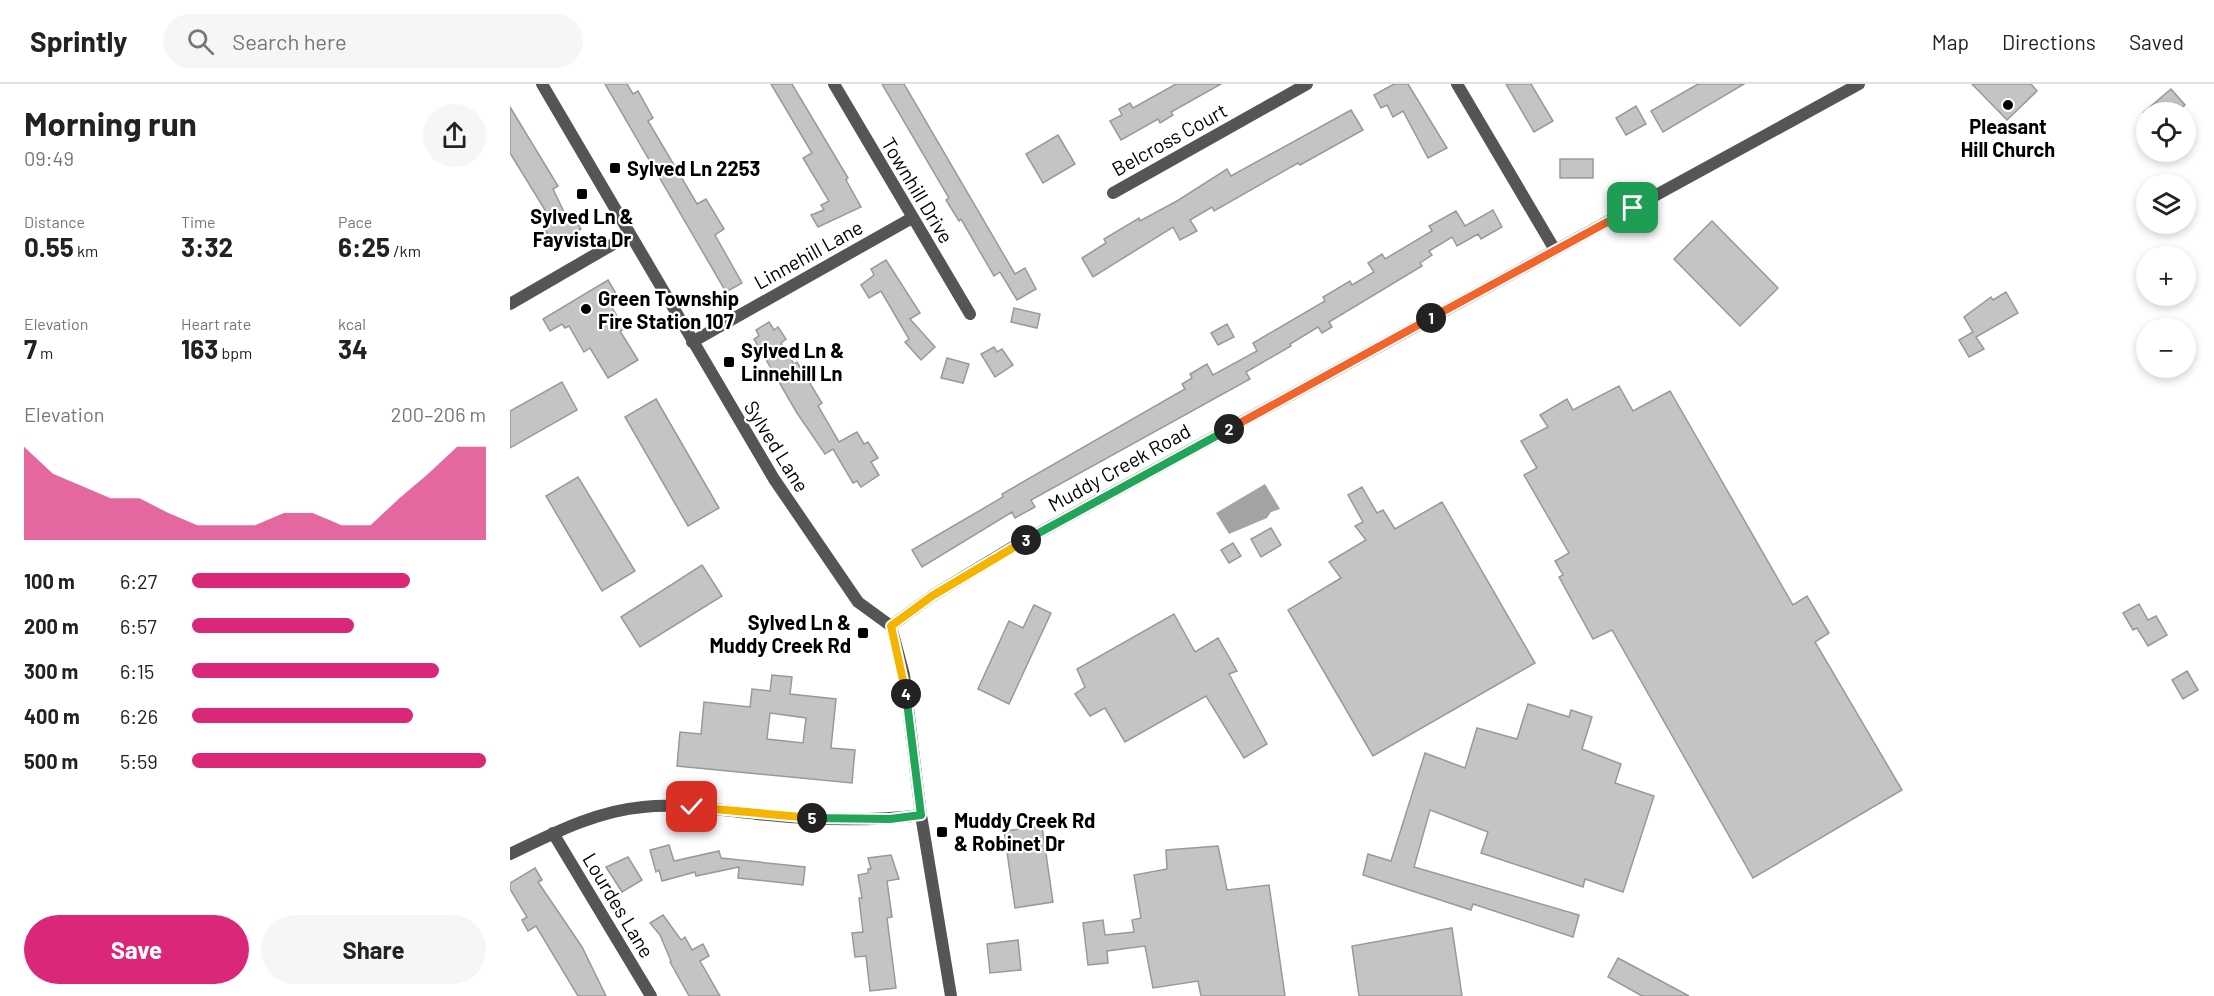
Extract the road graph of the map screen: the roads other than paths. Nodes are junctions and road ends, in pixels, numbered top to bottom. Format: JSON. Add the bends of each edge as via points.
{"nodes":[{"id":1,"x":542,"y":84,"type":"edge"},
{"id":2,"x":834,"y":84,"type":"edge"},
{"id":3,"x":1307,"y":84,"type":"edge"},
{"id":4,"x":1457,"y":84,"type":"edge"},
{"id":5,"x":1859,"y":84,"type":"edge"},
{"id":6,"x":1113,"y":193,"type":"dead end"},
{"id":7,"x":912,"y":218,"type":"junction"},
{"id":8,"x":629,"y":235,"type":"junction"},
{"id":9,"x":1555,"y":250,"type":"junction"},
{"id":10,"x":510,"y":304,"type":"edge"},
{"id":11,"x":970,"y":314,"type":"dead end"},
{"id":12,"x":692,"y":342,"type":"junction"},
{"id":13,"x":891,"y":626,"type":"junction"},
{"id":14,"x":921,"y":815,"type":"junction"},
{"id":15,"x":553,"y":833,"type":"junction"},
{"id":16,"x":510,"y":854,"type":"edge"},
{"id":17,"x":651,"y":996,"type":"edge"},
{"id":18,"x":951,"y":996,"type":"edge"}],
"edges":[{"from":1,"to":8,"type":"street","name":"Sylved Lane"},
{"from":2,"to":7,"type":"street","name":"Townhill Drive"},
{"from":3,"to":6,"type":"street","name":"Belcross Court"},
{"from":4,"to":9,"type":"street"},
{"from":5,"to":9,"type":"street","name":"Muddy Creek Road"},
{"from":7,"to":11,"type":"street","name":"Townhill Drive"},
{"from":7,"to":12,"type":"street","name":"Linnehill Lane"},
{"from":8,"to":10,"type":"street"},
{"from":8,"to":12,"type":"street","name":"Sylved Lane"},
{"from":9,"to":13,"type":"street","name":"Muddy Creek Road","via":[[1012,547]]},
{"from":12,"to":13,"type":"street","name":"Sylved Lane","via":[[823,553],[858,602]]},
{"from":13,"to":14,"type":"street","via":[[904,675]]},
{"from":14,"to":15,"type":"street","via":[[842,820],[692,807],[641,807],[603,815]]},
{"from":14,"to":18,"type":"street"},
{"from":15,"to":16,"type":"street"},
{"from":15,"to":17,"type":"street","name":"Lourdes Lane"}]}
